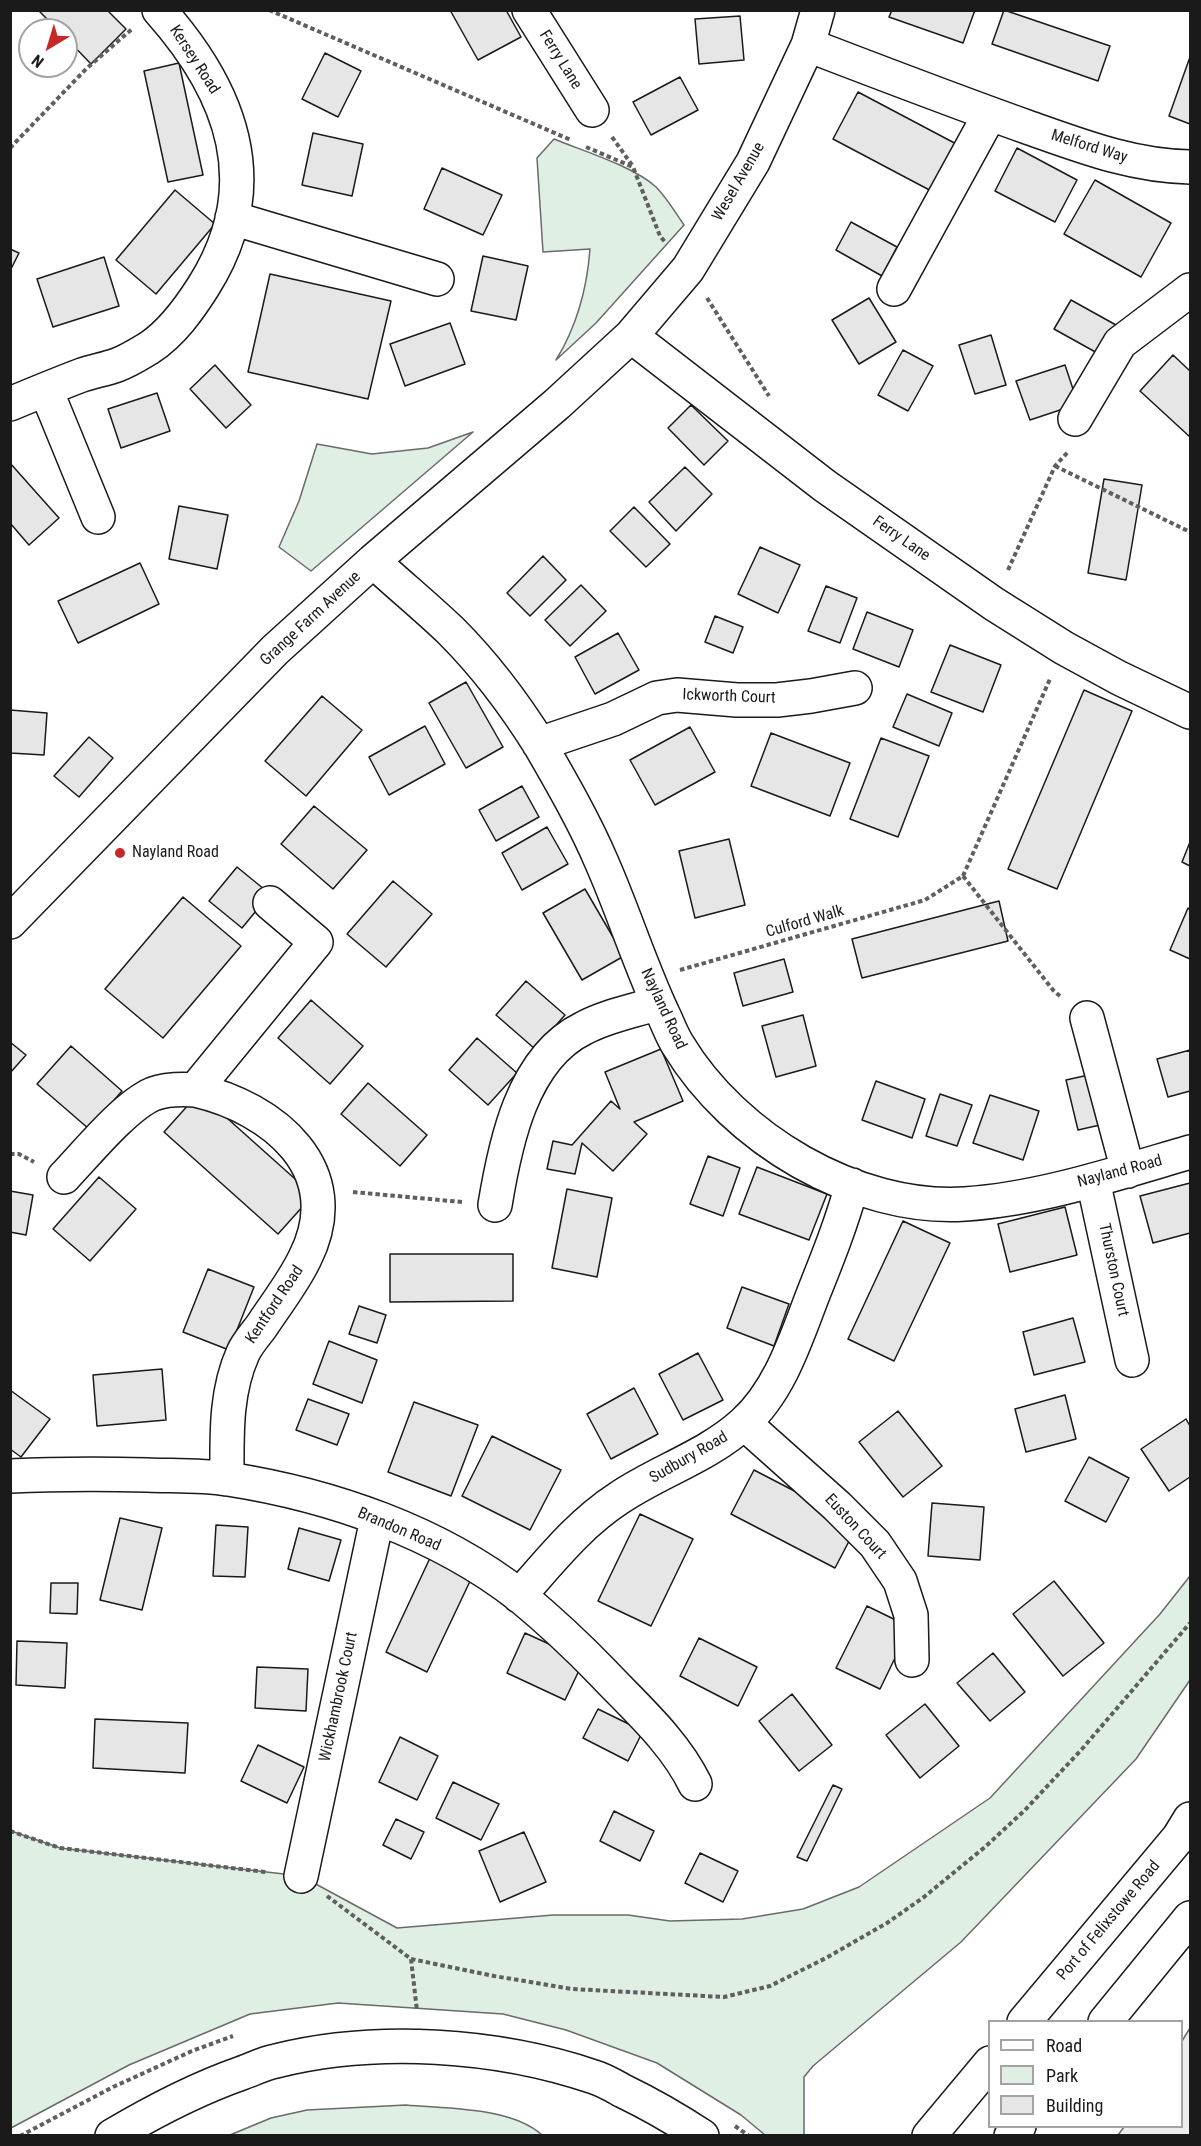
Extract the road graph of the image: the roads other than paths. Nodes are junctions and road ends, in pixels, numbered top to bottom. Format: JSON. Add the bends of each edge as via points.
{"nodes":[{"id":1,"x":529,"y":10,"type":"edge"},
{"id":2,"x":818,"y":10,"type":"edge"},
{"id":3,"x":167,"y":19,"type":"edge"},
{"id":4,"x":808,"y":45,"type":"junction"},
{"id":5,"x":592,"y":110,"type":"dead end"},
{"id":6,"x":990,"y":114,"type":"junction"},
{"id":7,"x":1191,"y":167,"type":"edge"},
{"id":8,"x":232,"y":218,"type":"junction"},
{"id":9,"x":437,"y":279,"type":"dead end"},
{"id":10,"x":894,"y":289,"type":"dead end"},
{"id":11,"x":1191,"y":290,"type":"edge"},
{"id":12,"x":631,"y":336,"type":"junction"},
{"id":13,"x":46,"y":390,"type":"junction"},
{"id":14,"x":10,"y":404,"type":"edge"},
{"id":15,"x":1075,"y":419,"type":"dead end"},
{"id":16,"x":98,"y":517,"type":"dead end"},
{"id":17,"x":373,"y":561,"type":"junction"},
{"id":18,"x":855,"y":688,"type":"dead end"},
{"id":19,"x":1191,"y":712,"type":"edge"},
{"id":20,"x":539,"y":744,"type":"junction"},
{"id":21,"x":270,"y":903,"type":"dead end"},
{"id":22,"x":12,"y":916,"type":"edge"},
{"id":23,"x":652,"y":991,"type":"junction"},
{"id":24,"x":1086,"y":1018,"type":"road end"},
{"id":25,"x":195,"y":1090,"type":"junction"},
{"id":26,"x":1191,"y":1152,"type":"edge"},
{"id":27,"x":1128,"y":1171,"type":"junction"},
{"id":28,"x":64,"y":1177,"type":"dead end"},
{"id":29,"x":1093,"y":1179,"type":"junction"},
{"id":30,"x":852,"y":1185,"type":"junction"},
{"id":31,"x":495,"y":1205,"type":"road end"},
{"id":32,"x":1132,"y":1360,"type":"dead end"},
{"id":33,"x":744,"y":1423,"type":"junction"},
{"id":34,"x":10,"y":1476,"type":"edge"},
{"id":35,"x":227,"y":1479,"type":"junction"},
{"id":36,"x":377,"y":1519,"type":"junction"},
{"id":37,"x":519,"y":1596,"type":"junction"},
{"id":38,"x":912,"y":1660,"type":"dead end"},
{"id":39,"x":695,"y":1784,"type":"dead end"},
{"id":40,"x":1191,"y":1819,"type":"edge"},
{"id":41,"x":301,"y":1876,"type":"road end"},
{"id":42,"x":1191,"y":1918,"type":"edge"},
{"id":43,"x":1026,"y":2020,"type":"edge"},
{"id":44,"x":1107,"y":2020,"type":"edge"},
{"id":45,"x":988,"y":2065,"type":"edge"},
{"id":46,"x":112,"y":2136,"type":"edge"},
{"id":47,"x":702,"y":2136,"type":"edge"},
{"id":48,"x":929,"y":2136,"type":"edge"}],
"edges":[{"from":1,"to":5,"type":"main road","name":"Ferry Lane"},
{"from":2,"to":4,"type":"main road","name":"Wesel Avenue"},
{"from":3,"to":8,"type":"main road","name":"Kersey Road","via":[[211,81],[227,116],[236,152],[237,186]]},
{"from":4,"to":6,"type":"main road","name":"Melford Way"},
{"from":4,"to":12,"type":"main road","name":"Wesel Avenue","via":[[753,162],[688,269]]},
{"from":6,"to":7,"type":"main road","name":"Melford Way","via":[[1110,156],[1162,167]]},
{"from":6,"to":10,"type":"main road"},
{"from":8,"to":9,"type":"main road"},
{"from":8,"to":13,"type":"main road","name":"Kersey Road","via":[[223,250],[191,305],[173,327],[151,346],[118,365]]},
{"from":11,"to":15,"type":"main road","via":[[1120,344]]},
{"from":12,"to":17,"type":"main road","name":"Grange Farm Avenue"},
{"from":12,"to":19,"type":"main road","name":"Ferry Lane","via":[[825,486],[994,604],[1064,648]]},
{"from":13,"to":14,"type":"main road","name":"Kersey Road"},
{"from":13,"to":16,"type":"main road"},
{"from":17,"to":20,"type":"main road","name":"Nayland Road","via":[[452,632],[508,697]]},
{"from":17,"to":22,"type":"main road","name":"Grange Farm Avenue","via":[[275,650]]},
{"from":18,"to":20,"type":"main road","name":"Ickworth Court","via":[[777,700],[677,695],[657,698],[603,723]]},
{"from":20,"to":23,"type":"main road","name":"Nayland Road","via":[[602,862]]},
{"from":21,"to":25,"type":"main road","via":[[316,942]]},
{"from":23,"to":30,"type":"main road","name":"Nayland Road","via":[[677,1045],[733,1112],[790,1156]]},
{"from":23,"to":31,"type":"main road","via":[[560,1044],[541,1067],[511,1126]]},
{"from":24,"to":27,"type":"main road"},
{"from":25,"to":28,"type":"main road","name":"Kentford Road","via":[[175,1089],[152,1095],[130,1109]]},
{"from":25,"to":35,"type":"main road","name":"Kentford Road","via":[[246,1107],[296,1145],[309,1167],[318,1207],[317,1229],[306,1257],[244,1351],[234,1376],[227,1418]]},
{"from":26,"to":27,"type":"main road","name":"Nayland Road"},
{"from":27,"to":29,"type":"main road","name":"Nayland Road"},
{"from":29,"to":30,"type":"main road","name":"Nayland Road","via":[[964,1204],[889,1197]]},
{"from":29,"to":32,"type":"main road","name":"Thurston Court"},
{"from":30,"to":33,"type":"main road","name":"Sudbury Road","via":[[844,1216],[790,1352],[772,1389]]},
{"from":33,"to":37,"type":"main road","name":"Sudbury Road","via":[[725,1439],[620,1497],[585,1523]]},
{"from":33,"to":38,"type":"main road","name":"Euston Court","via":[[875,1544],[900,1581],[908,1604]]},
{"from":34,"to":35,"type":"main road","name":"Brandon Road"},
{"from":35,"to":36,"type":"main road","name":"Brandon Road","via":[[334,1503]]},
{"from":36,"to":37,"type":"main road","name":"Brandon Road","via":[[455,1554]]},
{"from":36,"to":41,"type":"main road","name":"Wickhambrook Court"},
{"from":37,"to":39,"type":"main road","name":"Brandon Road","via":[[580,1649],[664,1737],[685,1762]]},
{"from":40,"to":43,"type":"main road","name":"Port of Felixstowe Road"},
{"from":42,"to":44,"type":"main road"},
{"from":45,"to":48,"type":"main road"},
{"from":46,"to":47,"type":"main road","via":[[208,2085],[276,2061],[350,2049],[422,2046],[483,2051],[596,2077],[665,2111]]}]}
